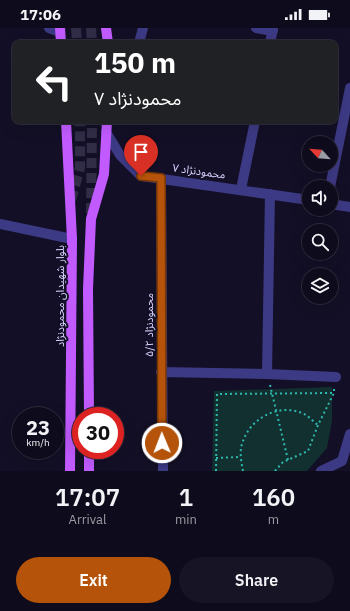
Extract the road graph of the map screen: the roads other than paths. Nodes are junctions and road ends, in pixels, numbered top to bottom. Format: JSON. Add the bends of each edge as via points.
{"nodes":[{"id":1,"x":49,"y":28,"type":"edge"},
{"id":2,"x":106,"y":28,"type":"edge"},
{"id":3,"x":143,"y":28,"type":"edge"},
{"id":4,"x":256,"y":28,"type":"edge"},
{"id":5,"x":60,"y":30,"type":"edge"},
{"id":6,"x":273,"y":30,"type":"edge"},
{"id":7,"x":61,"y":40,"type":"edge"},
{"id":8,"x":108,"y":40,"type":"edge"},
{"id":9,"x":140,"y":40,"type":"edge"},
{"id":10,"x":271,"y":40,"type":"edge"},
{"id":11,"x":350,"y":88,"type":"edge"},
{"id":12,"x":66,"y":124,"type":"edge"},
{"id":13,"x":107,"y":124,"type":"edge"},
{"id":14,"x":254,"y":124,"type":"edge"},
{"id":15,"x":106,"y":132,"type":"junction"},
{"id":16,"x":161,"y":178,"type":"junction"},
{"id":17,"x":331,"y":180,"type":"edge"},
{"id":18,"x":241,"y":189,"type":"junction"},
{"id":19,"x":270,"y":194,"type":"junction"},
{"id":20,"x":302,"y":199,"type":"edge"},
{"id":21,"x":338,"y":205,"type":"edge"},
{"id":22,"x":350,"y":207,"type":"edge"},
{"id":23,"x":0,"y":224,"type":"edge"},
{"id":24,"x":72,"y":239,"type":"junction"},
{"id":25,"x":161,"y":372,"type":"junction"},
{"id":26,"x":267,"y":374,"type":"junction"},
{"id":27,"x":336,"y":376,"type":"road end"},
{"id":28,"x":89,"y":407,"type":"edge"},
{"id":29,"x":350,"y":434,"type":"edge"},
{"id":30,"x":89,"y":459,"type":"edge"},
{"id":31,"x":70,"y":471,"type":"edge"},
{"id":32,"x":89,"y":471,"type":"edge"},
{"id":33,"x":162,"y":471,"type":"edge"},
{"id":34,"x":321,"y":471,"type":"edge"}],
"edges":[{"from":1,"to":5,"type":"street"},
{"from":2,"to":8,"type":"main road"},
{"from":3,"to":9,"type":"street"},
{"from":4,"to":6,"type":"street"},
{"from":5,"to":7,"type":"main road"},
{"from":6,"to":10,"type":"street"},
{"from":11,"to":17,"type":"street"},
{"from":12,"to":24,"type":"main road","name":"بلوار شهیدان محمودنژاد"},
{"from":13,"to":15,"type":"main road"},
{"from":14,"to":18,"type":"street"},
{"from":15,"to":16,"type":"street","name":"محمودنژاد ۷","via":[[120,155],[141,176]]},
{"from":15,"to":28,"type":"main road","via":[[104,174],[91,219],[88,289]]},
{"from":16,"to":18,"type":"street","name":"محمودنژاد ۷"},
{"from":16,"to":25,"type":"street","name":"محمودنژاد ۵/۲"},
{"from":18,"to":19,"type":"street","name":"محمودنژاد ۷"},
{"from":19,"to":20,"type":"street","name":"محمودنژاد ۷"},
{"from":19,"to":26,"type":"street"},
{"from":21,"to":22,"type":"street"},
{"from":23,"to":24,"type":"street"},
{"from":24,"to":31,"type":"main road","name":"بلوار شهیدان محمودنژاد"},
{"from":25,"to":26,"type":"street"},
{"from":25,"to":33,"type":"street","name":"محمودنژاد ۵/۲"},
{"from":26,"to":27,"type":"street"},
{"from":29,"to":34,"type":"street","via":[[342,461]]},
{"from":30,"to":32,"type":"main road"}]}
